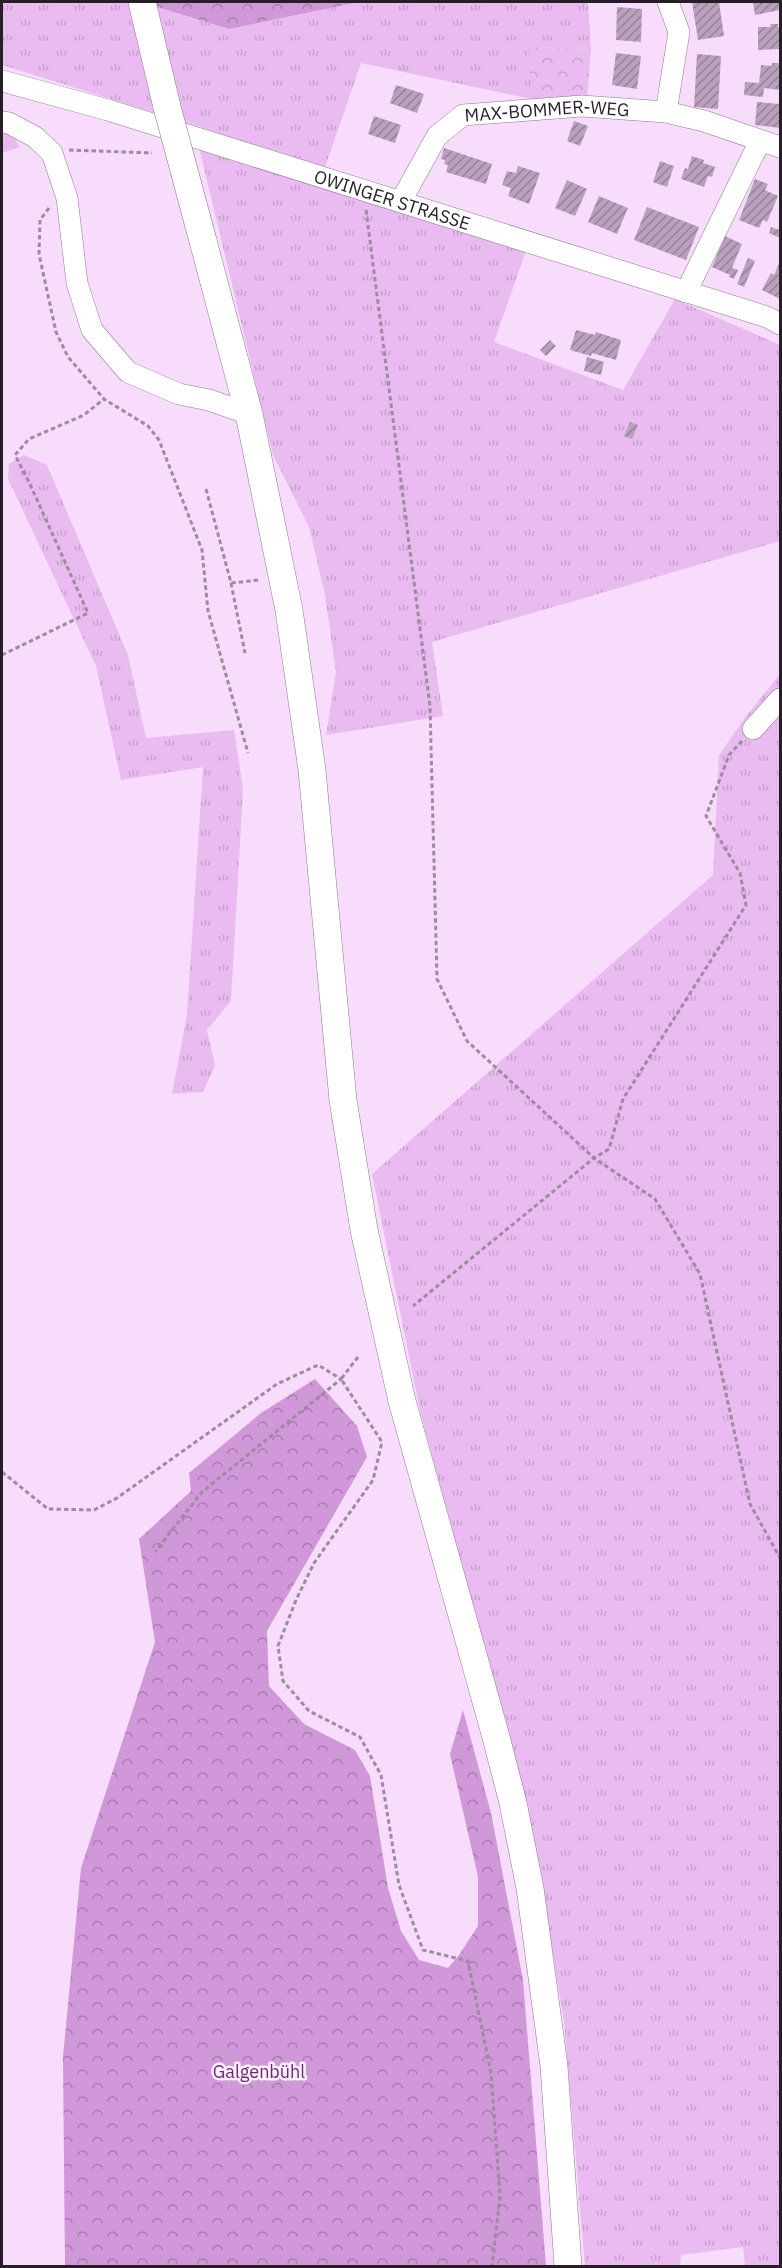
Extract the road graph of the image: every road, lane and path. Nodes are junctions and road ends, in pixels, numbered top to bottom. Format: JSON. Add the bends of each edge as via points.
{"nodes":[{"id":1,"x":142,"y":2,"type":"edge"},
{"id":2,"x":668,"y":2,"type":"edge"},
{"id":3,"x":2,"y":81,"type":"edge"},
{"id":4,"x":666,"y":112,"type":"junction"},
{"id":5,"x":2,"y":122,"type":"edge"},
{"id":6,"x":770,"y":144,"type":"edge"},
{"id":7,"x":52,"y":153,"type":"junction"},
{"id":8,"x":152,"y":153,"type":"dead end"},
{"id":9,"x":364,"y":190,"type":"junction"},
{"id":10,"x":401,"y":201,"type":"junction"},
{"id":11,"x":686,"y":292,"type":"junction"},
{"id":12,"x":780,"y":324,"type":"edge"},
{"id":13,"x":104,"y":399,"type":"dead end"},
{"id":14,"x":249,"y":414,"type":"junction"},
{"id":15,"x":159,"y":440,"type":"dead end"},
{"id":16,"x":206,"y":489,"type":"dead end"},
{"id":17,"x":260,"y":580,"type":"dead end"},
{"id":18,"x":231,"y":583,"type":"junction"},
{"id":19,"x":245,"y":653,"type":"dead end"},
{"id":20,"x":2,"y":655,"type":"edge"},
{"id":21,"x":780,"y":699,"type":"edge"},
{"id":22,"x":753,"y":729,"type":"joint"},
{"id":23,"x":248,"y":753,"type":"dead end"},
{"id":24,"x":594,"y":1158,"type":"junction"},
{"id":25,"x":413,"y":1306,"type":"dead end"},
{"id":26,"x":358,"y":1357,"type":"dead end"},
{"id":27,"x":341,"y":1379,"type":"junction"},
{"id":28,"x":2,"y":1472,"type":"edge"},
{"id":29,"x":155,"y":1552,"type":"dead end"},
{"id":30,"x":780,"y":1558,"type":"edge"},
{"id":31,"x":492,"y":2266,"type":"edge"},
{"id":32,"x":568,"y":2266,"type":"edge"}],
"edges":[{"from":1,"to":14,"type":"main road","bridge":true},
{"from":2,"to":4,"type":"street","via":[[679,32]]},
{"from":3,"to":9,"type":"street","name":"OWINGER STRASSE"},
{"from":4,"to":6,"type":"street","name":"MAX-BOMMER-WEG"},
{"from":4,"to":10,"type":"street","name":"MAX-BOMMER-WEG","via":[[582,106],[463,115],[437,136]]},
{"from":5,"to":7,"type":"street","via":[[35,136]]},
{"from":6,"to":11,"type":"street","name":"MAX-BOMMER-WEG"},
{"from":7,"to":8,"type":"path"},
{"from":7,"to":14,"type":"street","via":[[67,198],[77,283],[92,330],[128,372],[179,394]]},
{"from":9,"to":10,"type":"street","name":"OWINGER STRASSE"},
{"from":9,"to":24,"type":"path","via":[[430,706],[437,979],[467,1041]]},
{"from":10,"to":11,"type":"street","name":"OWINGER STRASSE"},
{"from":11,"to":12,"type":"street","name":"OWINGER STRASSE"},
{"from":13,"to":20,"type":"path","via":[[84,415],[29,439],[15,455],[88,613]]},
{"from":14,"to":32,"type":"main road","via":[[289,610],[307,736],[343,1100],[364,1230],[402,1401],[496,1737],[530,1888],[554,2066]]},
{"from":15,"to":23,"type":"path","via":[[202,550],[208,611]]},
{"from":16,"to":18,"type":"path"},
{"from":17,"to":18,"type":"path"},
{"from":18,"to":19,"type":"path"},
{"from":21,"to":22,"type":"street"},
{"from":22,"to":24,"type":"path","via":[[729,755],[706,816],[741,873],[746,905],[623,1099],[609,1149]]},
{"from":24,"to":25,"type":"path"},
{"from":24,"to":30,"type":"path","via":[[654,1199],[700,1274],[750,1504]]},
{"from":26,"to":27,"type":"path"},
{"from":27,"to":28,"type":"path","via":[[318,1365],[277,1384],[117,1498],[94,1510],[48,1509]]},
{"from":27,"to":29,"type":"path","via":[[202,1492]]},
{"from":27,"to":31,"type":"path","via":[[382,1442],[373,1480],[314,1563],[296,1600],[278,1646],[283,1681],[309,1710],[360,1737],[381,1775],[399,1885],[423,1950],[468,1961],[491,2073],[500,2198]]}]}
